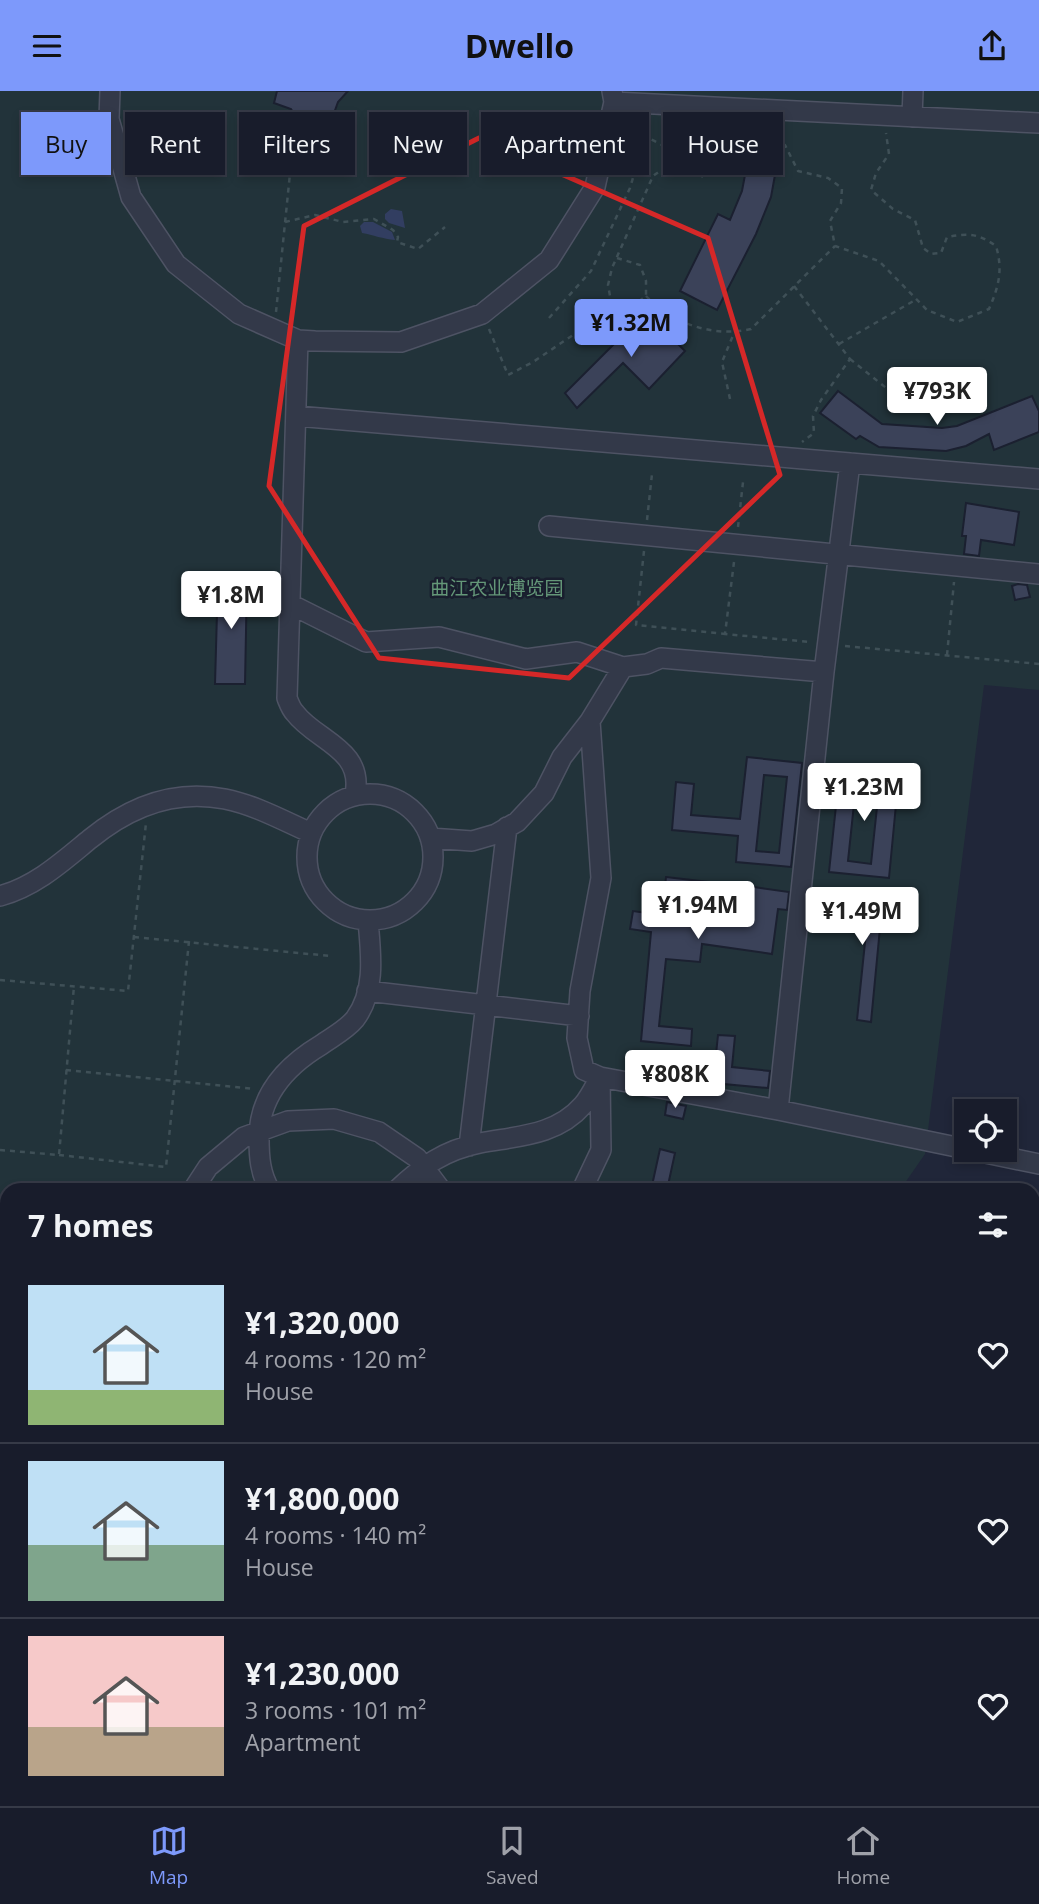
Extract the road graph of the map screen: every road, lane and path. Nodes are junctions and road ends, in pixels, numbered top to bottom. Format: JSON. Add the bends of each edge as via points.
{"nodes":[{"id":1,"x":110,"y":91,"type":"edge"},
{"id":2,"x":913,"y":91,"type":"edge"},
{"id":3,"x":612,"y":104,"type":"edge"},
{"id":4,"x":889,"y":116,"type":"junction"},
{"id":5,"x":912,"y":117,"type":"junction"},
{"id":6,"x":1039,"y":123,"type":"edge"},
{"id":7,"x":783,"y":145,"type":"edge"},
{"id":8,"x":663,"y":169,"type":"edge"},
{"id":9,"x":290,"y":175,"type":"edge"},
{"id":10,"x":634,"y":175,"type":"edge"},
{"id":11,"x":700,"y":175,"type":"edge"},
{"id":12,"x":703,"y":177,"type":"dead end"},
{"id":13,"x":285,"y":222,"type":"junction"},
{"id":14,"x":445,"y":227,"type":"dead end"},
{"id":15,"x":835,"y":246,"type":"junction"},
{"id":16,"x":617,"y":258,"type":"junction"},
{"id":17,"x":794,"y":286,"type":"junction"},
{"id":18,"x":646,"y":296,"type":"junction"},
{"id":19,"x":917,"y":299,"type":"junction"},
{"id":20,"x":618,"y":307,"type":"junction"},
{"id":21,"x":482,"y":314,"type":"junction"},
{"id":22,"x":549,"y":318,"type":"dead end"},
{"id":23,"x":274,"y":329,"type":"junction"},
{"id":24,"x":734,"y":333,"type":"junction"},
{"id":25,"x":298,"y":340,"type":"junction"},
{"id":26,"x":838,"y":344,"type":"junction"},
{"id":27,"x":850,"y":359,"type":"junction"},
{"id":28,"x":730,"y":398,"type":"dead end"},
{"id":29,"x":920,"y":415,"type":"dead end"},
{"id":30,"x":296,"y":416,"type":"junction"},
{"id":31,"x":800,"y":459,"type":"junction"},
{"id":32,"x":850,"y":463,"type":"junction"},
{"id":33,"x":652,"y":474,"type":"dead end"},
{"id":34,"x":1039,"y":479,"type":"edge"},
{"id":35,"x":743,"y":482,"type":"dead end"},
{"id":36,"x":549,"y":526,"type":"dead end"},
{"id":37,"x":645,"y":535,"type":"junction"},
{"id":38,"x":736,"y":544,"type":"junction"},
{"id":39,"x":839,"y":554,"type":"junction"},
{"id":40,"x":956,"y":566,"type":"junction"},
{"id":41,"x":1039,"y":574,"type":"edge"},
{"id":42,"x":290,"y":604,"type":"junction"},
{"id":43,"x":725,"y":634,"type":"junction"},
{"id":44,"x":827,"y":644,"type":"junction"},
{"id":45,"x":947,"y":655,"type":"junction"},
{"id":46,"x":1039,"y":664,"type":"edge"},
{"id":47,"x":623,"y":667,"type":"junction"},
{"id":48,"x":824,"y":672,"type":"junction"},
{"id":49,"x":590,"y":721,"type":"junction"},
{"id":50,"x":355,"y":795,"type":"junction"},
{"id":51,"x":148,"y":804,"type":"junction"},
{"id":52,"x":507,"y":828,"type":"junction"},
{"id":53,"x":311,"y":834,"type":"junction"},
{"id":54,"x":430,"y":838,"type":"junction"},
{"id":55,"x":0,"y":896,"type":"edge"},
{"id":56,"x":368,"y":921,"type":"junction"},
{"id":57,"x":134,"y":937,"type":"junction"},
{"id":58,"x":189,"y":941,"type":"junction"},
{"id":59,"x":330,"y":956,"type":"dead end"},
{"id":60,"x":0,"y":980,"type":"edge"},
{"id":61,"x":74,"y":986,"type":"junction"},
{"id":62,"x":368,"y":991,"type":"junction"},
{"id":63,"x":486,"y":1005,"type":"junction"},
{"id":64,"x":579,"y":1016,"type":"junction"},
{"id":65,"x":66,"y":1070,"type":"junction"},
{"id":66,"x":600,"y":1077,"type":"junction"},
{"id":67,"x":175,"y":1081,"type":"junction"},
{"id":68,"x":272,"y":1090,"type":"junction"},
{"id":69,"x":778,"y":1110,"type":"junction"},
{"id":70,"x":259,"y":1132,"type":"junction"},
{"id":71,"x":469,"y":1146,"type":"junction"},
{"id":72,"x":954,"y":1146,"type":"edge"},
{"id":73,"x":0,"y":1150,"type":"edge"},
{"id":74,"x":59,"y":1155,"type":"junction"},
{"id":75,"x":1017,"y":1159,"type":"edge"},
{"id":76,"x":1039,"y":1164,"type":"edge"},
{"id":77,"x":423,"y":1166,"type":"junction"},
{"id":78,"x":198,"y":1183,"type":"edge"},
{"id":79,"x":265,"y":1183,"type":"edge"},
{"id":80,"x":405,"y":1183,"type":"edge"},
{"id":81,"x":436,"y":1183,"type":"edge"},
{"id":82,"x":585,"y":1183,"type":"edge"}],
"edges":[{"from":1,"to":23,"type":"street","via":[[109,119],[131,197],[176,264],[239,314]]},
{"from":2,"to":5,"type":"street"},
{"from":3,"to":4,"type":"street"},
{"from":3,"to":21,"type":"street","via":[[595,187],[549,260]]},
{"from":4,"to":5,"type":"street"},
{"from":4,"to":19,"type":"path","via":[[885,136],[889,154],[871,190],[915,221],[923,248],[931,254],[941,253],[947,237],[981,236],[996,246],[1001,263],[989,309],[975,316],[957,322],[927,310]]},
{"from":5,"to":6,"type":"street"},
{"from":7,"to":15,"type":"path","via":[[798,171],[828,178],[842,188],[841,203],[830,221]]},
{"from":8,"to":16,"type":"path","via":[[653,176]]},
{"from":9,"to":13,"type":"path"},
{"from":10,"to":22,"type":"path","via":[[591,271]]},
{"from":11,"to":12,"type":"path"},
{"from":13,"to":14,"type":"path","via":[[314,215],[343,222],[374,219],[393,230],[397,242],[418,249]]},
{"from":13,"to":23,"type":"path"},
{"from":15,"to":17,"type":"path"},
{"from":15,"to":19,"type":"path","via":[[878,261]]},
{"from":16,"to":18,"type":"path","via":[[640,265]]},
{"from":16,"to":20,"type":"path","via":[[608,285]]},
{"from":17,"to":24,"type":"path","via":[[751,329]]},
{"from":17,"to":26,"type":"path"},
{"from":18,"to":20,"type":"path"},
{"from":18,"to":24,"type":"path","via":[[656,307],[695,327]]},
{"from":19,"to":26,"type":"path"},
{"from":20,"to":21,"type":"path","via":[[589,339],[573,335],[508,375]]},
{"from":21,"to":25,"type":"street","via":[[401,342]]},
{"from":23,"to":25,"type":"street"},
{"from":24,"to":28,"type":"path","via":[[722,362]]},
{"from":25,"to":30,"type":"street"},
{"from":26,"to":27,"type":"path"},
{"from":27,"to":29,"type":"path"},
{"from":27,"to":31,"type":"path","via":[[813,416],[814,433],[801,442]]},
{"from":30,"to":31,"type":"street"},
{"from":30,"to":42,"type":"street"},
{"from":31,"to":32,"type":"street"},
{"from":32,"to":34,"type":"street"},
{"from":32,"to":39,"type":"street"},
{"from":33,"to":37,"type":"path"},
{"from":35,"to":38,"type":"path"},
{"from":36,"to":37,"type":"street"},
{"from":37,"to":38,"type":"street"},
{"from":37,"to":43,"type":"path","via":[[636,625]]},
{"from":38,"to":39,"type":"street"},
{"from":38,"to":43,"type":"path"},
{"from":39,"to":40,"type":"street"},
{"from":39,"to":44,"type":"street"},
{"from":40,"to":41,"type":"street"},
{"from":40,"to":45,"type":"path"},
{"from":42,"to":47,"type":"street","via":[[366,642],[439,637],[526,659],[577,652]]},
{"from":42,"to":50,"type":"street","via":[[287,698],[294,712],[344,753],[357,784]]},
{"from":43,"to":44,"type":"path"},
{"from":44,"to":45,"type":"path"},
{"from":44,"to":48,"type":"street"},
{"from":45,"to":46,"type":"path"},
{"from":47,"to":48,"type":"street","via":[[661,657]]},
{"from":47,"to":49,"type":"street"},
{"from":48,"to":69,"type":"street"},
{"from":49,"to":52,"type":"street","via":[[562,757],[544,793]]},
{"from":49,"to":64,"type":"street","via":[[601,878]]},
{"from":50,"to":53,"type":"street","via":[[336,802]]},
{"from":50,"to":54,"type":"street","via":[[396,798],[414,810]]},
{"from":51,"to":53,"type":"street","via":[[190,797],[225,799]]},
{"from":51,"to":55,"type":"street","via":[[123,815],[45,876]]},
{"from":51,"to":57,"type":"path"},
{"from":52,"to":54,"type":"street","via":[[472,841]]},
{"from":52,"to":63,"type":"street"},
{"from":53,"to":56,"type":"street","via":[[306,853],[317,892],[348,917]]},
{"from":54,"to":56,"type":"street","via":[[432,871],[424,891],[390,918]]},
{"from":56,"to":62,"type":"street","via":[[372,959]]},
{"from":57,"to":58,"type":"path"},
{"from":57,"to":61,"type":"path","via":[[128,991]]},
{"from":58,"to":59,"type":"path"},
{"from":58,"to":67,"type":"path"},
{"from":60,"to":61,"type":"path"},
{"from":61,"to":65,"type":"path"},
{"from":62,"to":63,"type":"street"},
{"from":62,"to":68,"type":"street","via":[[354,1019],[299,1060]]},
{"from":63,"to":64,"type":"street"},
{"from":63,"to":71,"type":"street"},
{"from":64,"to":66,"type":"street","via":[[577,1038],[584,1070]]},
{"from":65,"to":67,"type":"path"},
{"from":65,"to":74,"type":"path"},
{"from":66,"to":69,"type":"street"},
{"from":66,"to":71,"type":"street","via":[[584,1104],[553,1128]]},
{"from":66,"to":82,"type":"street","via":[[601,1150]]},
{"from":67,"to":68,"type":"path"},
{"from":67,"to":74,"type":"path","via":[[166,1167]]},
{"from":68,"to":70,"type":"street"},
{"from":69,"to":72,"type":"street"},
{"from":70,"to":77,"type":"street","via":[[288,1121],[334,1119],[379,1132]]},
{"from":70,"to":78,"type":"street","via":[[244,1137],[208,1167]]},
{"from":70,"to":79,"type":"street"},
{"from":71,"to":77,"type":"street"},
{"from":73,"to":74,"type":"path"},
{"from":75,"to":76,"type":"street"},
{"from":77,"to":80,"type":"street"},
{"from":77,"to":81,"type":"street"}]}
